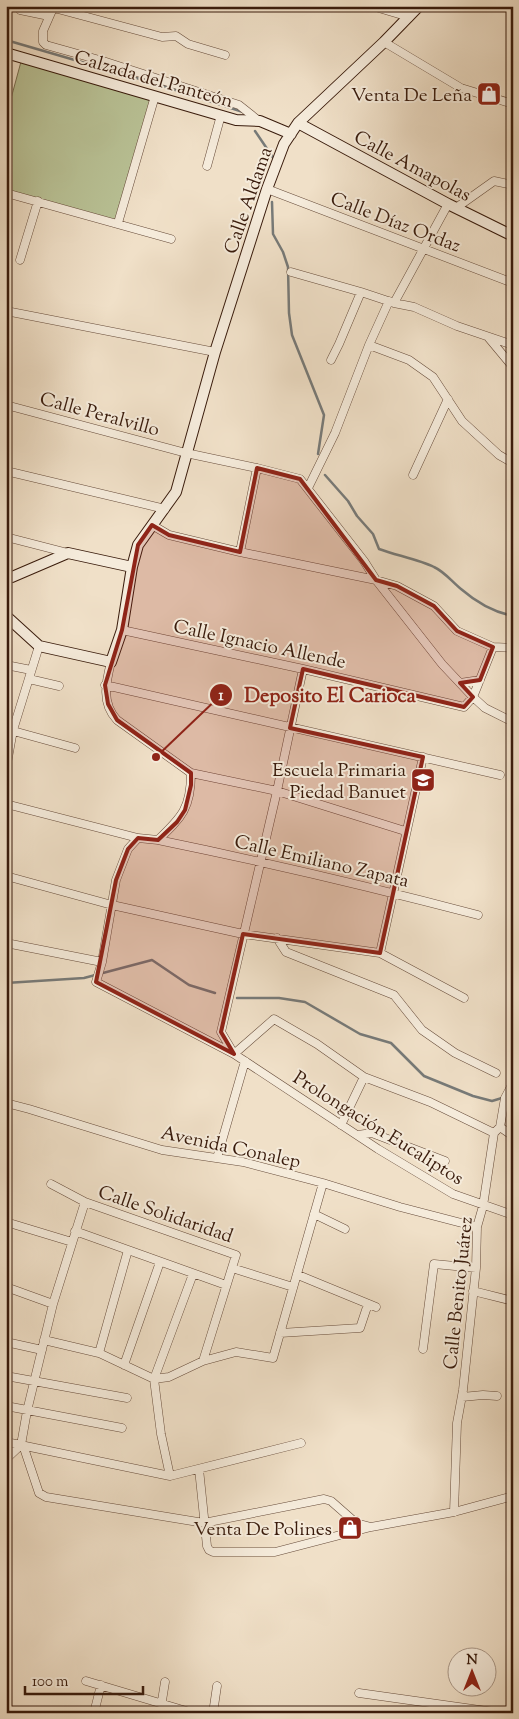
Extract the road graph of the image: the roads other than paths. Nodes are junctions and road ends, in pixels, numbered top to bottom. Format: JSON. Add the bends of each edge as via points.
{"nodes":[{"id":1,"x":17,"y":6,"type":"edge"},
{"id":2,"x":372,"y":6,"type":"edge"},
{"id":3,"x":54,"y":7,"type":"edge"},
{"id":4,"x":416,"y":7,"type":"edge"},
{"id":5,"x":49,"y":16,"type":"junction"},
{"id":6,"x":409,"y":17,"type":"junction"},
{"id":7,"x":384,"y":42,"type":"junction"},
{"id":8,"x":6,"y":53,"type":"edge"},
{"id":9,"x":225,"y":55,"type":"dead end"},
{"id":10,"x":155,"y":96,"type":"junction"},
{"id":11,"x":513,"y":104,"type":"edge"},
{"id":12,"x":221,"y":115,"type":"junction"},
{"id":13,"x":260,"y":121,"type":"junction"},
{"id":14,"x":298,"y":123,"type":"junction"},
{"id":15,"x":290,"y":134,"type":"junction"},
{"id":16,"x":207,"y":166,"type":"dead end"},
{"id":17,"x":513,"y":185,"type":"edge"},
{"id":18,"x":266,"y":189,"type":"junction"},
{"id":19,"x":6,"y":193,"type":"edge"},
{"id":20,"x":38,"y":201,"type":"junction"},
{"id":21,"x":452,"y":206,"type":"junction"},
{"id":22,"x":118,"y":223,"type":"junction"},
{"id":23,"x":513,"y":236,"type":"edge"},
{"id":24,"x":171,"y":239,"type":"dead end"},
{"id":25,"x":425,"y":248,"type":"junction"},
{"id":26,"x":20,"y":260,"type":"dead end"},
{"id":27,"x":291,"y":272,"type":"dead end"},
{"id":28,"x":513,"y":283,"type":"edge"},
{"id":29,"x":361,"y":292,"type":"junction"},
{"id":30,"x":392,"y":302,"type":"junction"},
{"id":31,"x":6,"y":311,"type":"edge"},
{"id":32,"x":488,"y":337,"type":"junction"},
{"id":33,"x":369,"y":345,"type":"junction"},
{"id":34,"x":513,"y":345,"type":"edge"},
{"id":35,"x":216,"y":352,"type":"junction"},
{"id":36,"x":331,"y":360,"type":"dead end"},
{"id":37,"x":513,"y":367,"type":"edge"},
{"id":38,"x":448,"y":399,"type":"junction"},
{"id":39,"x":6,"y":404,"type":"edge"},
{"id":40,"x":186,"y":453,"type":"junction"},
{"id":41,"x":513,"y":463,"type":"edge"},
{"id":42,"x":256,"y":468,"type":"junction"},
{"id":43,"x":6,"y":471,"type":"edge"},
{"id":44,"x":413,"y":475,"type":"dead end"},
{"id":45,"x":308,"y":488,"type":"junction"},
{"id":46,"x":165,"y":509,"type":"junction"},
{"id":47,"x":152,"y":525,"type":"junction"},
{"id":48,"x":6,"y":537,"type":"edge"},
{"id":49,"x":240,"y":552,"type":"junction"},
{"id":50,"x":68,"y":553,"type":"junction"},
{"id":51,"x":132,"y":567,"type":"junction"},
{"id":52,"x":6,"y":578,"type":"edge"},
{"id":53,"x":376,"y":580,"type":"junction"},
{"id":54,"x":6,"y":616,"type":"edge"},
{"id":55,"x":122,"y":630,"type":"junction"},
{"id":56,"x":39,"y":646,"type":"junction"},
{"id":57,"x":493,"y":647,"type":"junction"},
{"id":58,"x":513,"y":648,"type":"edge"},
{"id":59,"x":111,"y":662,"type":"junction"},
{"id":60,"x":6,"y":665,"type":"edge"},
{"id":61,"x":303,"y":669,"type":"junction"},
{"id":62,"x":31,"y":670,"type":"junction"},
{"id":63,"x":28,"y":679,"type":"junction"},
{"id":64,"x":480,"y":680,"type":"junction"},
{"id":65,"x":460,"y":683,"type":"junction"},
{"id":66,"x":105,"y":685,"type":"junction"},
{"id":67,"x":59,"y":686,"type":"dead end"},
{"id":68,"x":473,"y":697,"type":"junction"},
{"id":69,"x":511,"y":721,"type":"edge"},
{"id":70,"x":290,"y":728,"type":"junction"},
{"id":71,"x":10,"y":730,"type":"edge"},
{"id":72,"x":74,"y":748,"type":"dead end"},
{"id":73,"x":423,"y":757,"type":"junction"},
{"id":74,"x":6,"y":769,"type":"edge"},
{"id":75,"x":191,"y":773,"type":"junction"},
{"id":76,"x":500,"y":775,"type":"dead end"},
{"id":77,"x":277,"y":791,"type":"junction"},
{"id":78,"x":6,"y":804,"type":"edge"},
{"id":79,"x":405,"y":831,"type":"junction"},
{"id":80,"x":138,"y":838,"type":"junction"},
{"id":81,"x":158,"y":840,"type":"junction"},
{"id":82,"x":261,"y":862,"type":"junction"},
{"id":83,"x":6,"y":876,"type":"edge"},
{"id":84,"x":394,"y":893,"type":"junction"},
{"id":85,"x":112,"y":905,"type":"junction"},
{"id":86,"x":478,"y":915,"type":"dead end"},
{"id":87,"x":243,"y":934,"type":"junction"},
{"id":88,"x":277,"y":938,"type":"junction"},
{"id":89,"x":6,"y":943,"type":"edge"},
{"id":90,"x":380,"y":953,"type":"junction"},
{"id":91,"x":102,"y":962,"type":"junction"},
{"id":92,"x":464,"y":998,"type":"dead end"},
{"id":93,"x":234,"y":1054,"type":"junction"},
{"id":94,"x":245,"y":1061,"type":"junction"},
{"id":95,"x":496,"y":1073,"type":"dead end"},
{"id":96,"x":364,"y":1077,"type":"junction"},
{"id":97,"x":513,"y":1083,"type":"edge"},
{"id":98,"x":6,"y":1103,"type":"edge"},
{"id":99,"x":341,"y":1125,"type":"junction"},
{"id":100,"x":497,"y":1130,"type":"junction"},
{"id":101,"x":358,"y":1136,"type":"junction"},
{"id":102,"x":513,"y":1136,"type":"edge"},
{"id":103,"x":217,"y":1158,"type":"junction"},
{"id":104,"x":445,"y":1161,"type":"dead end"},
{"id":105,"x":323,"y":1183,"type":"junction"},
{"id":106,"x":51,"y":1184,"type":"dead end"},
{"id":107,"x":85,"y":1202,"type":"junction"},
{"id":108,"x":483,"y":1206,"type":"junction"},
{"id":109,"x":314,"y":1214,"type":"junction"},
{"id":110,"x":513,"y":1215,"type":"edge"},
{"id":111,"x":6,"y":1222,"type":"edge"},
{"id":112,"x":478,"y":1227,"type":"junction"},
{"id":113,"x":345,"y":1229,"type":"dead end"},
{"id":114,"x":75,"y":1231,"type":"junction"},
{"id":115,"x":72,"y":1242,"type":"junction"},
{"id":116,"x":128,"y":1250,"type":"junction"},
{"id":117,"x":160,"y":1262,"type":"junction"},
{"id":118,"x":232,"y":1268,"type":"junction"},
{"id":119,"x":476,"y":1268,"type":"junction"},
{"id":120,"x":193,"y":1274,"type":"junction"},
{"id":121,"x":298,"y":1275,"type":"junction"},
{"id":122,"x":226,"y":1285,"type":"junction"},
{"id":123,"x":6,"y":1287,"type":"edge"},
{"id":124,"x":293,"y":1287,"type":"junction"},
{"id":125,"x":473,"y":1291,"type":"junction"},
{"id":126,"x":513,"y":1301,"type":"edge"},
{"id":127,"x":53,"y":1304,"type":"junction"},
{"id":128,"x":368,"y":1304,"type":"junction"},
{"id":129,"x":376,"y":1307,"type":"dead end"},
{"id":130,"x":280,"y":1333,"type":"junction"},
{"id":131,"x":44,"y":1340,"type":"junction"},
{"id":132,"x":6,"y":1342,"type":"edge"},
{"id":133,"x":423,"y":1349,"type":"dead end"},
{"id":134,"x":42,"y":1350,"type":"junction"},
{"id":135,"x":99,"y":1352,"type":"junction"},
{"id":136,"x":203,"y":1361,"type":"junction"},
{"id":137,"x":124,"y":1365,"type":"junction"},
{"id":138,"x":6,"y":1376,"type":"edge"},
{"id":139,"x":154,"y":1379,"type":"junction"},
{"id":140,"x":34,"y":1380,"type":"junction"},
{"id":141,"x":497,"y":1396,"type":"dead end"},
{"id":142,"x":462,"y":1397,"type":"junction"},
{"id":143,"x":127,"y":1398,"type":"dead end"},
{"id":144,"x":6,"y":1406,"type":"edge"},
{"id":145,"x":27,"y":1410,"type":"junction"},
{"id":146,"x":122,"y":1428,"type":"dead end"},
{"id":147,"x":6,"y":1442,"type":"edge"},
{"id":148,"x":301,"y":1443,"type":"dead end"},
{"id":149,"x":22,"y":1445,"type":"junction"},
{"id":150,"x":6,"y":1459,"type":"edge"},
{"id":151,"x":199,"y":1469,"type":"junction"},
{"id":152,"x":170,"y":1476,"type":"junction"},
{"id":153,"x":513,"y":1496,"type":"edge"},
{"id":154,"x":454,"y":1512,"type":"junction"},
{"id":155,"x":204,"y":1522,"type":"junction"},
{"id":156,"x":371,"y":1528,"type":"junction"},
{"id":157,"x":86,"y":1681,"type":"dead end"},
{"id":158,"x":165,"y":1682,"type":"dead end"},
{"id":159,"x":101,"y":1685,"type":"junction"},
{"id":160,"x":217,"y":1686,"type":"dead end"},
{"id":161,"x":359,"y":1693,"type":"dead end"},
{"id":162,"x":162,"y":1704,"type":"junction"},
{"id":163,"x":6,"y":1709,"type":"edge"},
{"id":164,"x":16,"y":1713,"type":"edge"},
{"id":165,"x":94,"y":1713,"type":"edge"},
{"id":166,"x":160,"y":1713,"type":"edge"},
{"id":167,"x":193,"y":1713,"type":"edge"},
{"id":168,"x":212,"y":1713,"type":"edge"},
{"id":169,"x":501,"y":1713,"type":"edge"}],
"edges":[{"from":1,"to":5,"type":"street","via":[[20,10]]},
{"from":2,"to":6,"type":"street"},
{"from":3,"to":5,"type":"street"},
{"from":3,"to":9,"type":"street","via":[[162,37],[176,36],[188,44]]},
{"from":4,"to":6,"type":"street","name":"Calle Aldama"},
{"from":5,"to":13,"type":"street","via":[[43,30],[46,45],[239,105]]},
{"from":6,"to":7,"type":"street","name":"Calle Aldama"},
{"from":7,"to":11,"type":"street","via":[[461,88]]},
{"from":7,"to":14,"type":"street","name":"Calle Aldama"},
{"from":8,"to":10,"type":"street","name":"Calzada del Panteón"},
{"from":10,"to":12,"type":"street","name":"Calzada del Panteón"},
{"from":10,"to":22,"type":"street"},
{"from":12,"to":13,"type":"street","name":"Calzada del Panteón","via":[[236,120]]},
{"from":12,"to":16,"type":"street"},
{"from":13,"to":15,"type":"street","name":"Calzada del Panteón"},
{"from":14,"to":15,"type":"street","name":"Calle Aldama"},
{"from":14,"to":21,"type":"street","name":"Calle Amapolas"},
{"from":15,"to":18,"type":"street","name":"Calle Aldama"},
{"from":17,"to":21,"type":"street","via":[[494,181]]},
{"from":18,"to":25,"type":"street","name":"Calle Díaz Ordaz"},
{"from":18,"to":35,"type":"street","name":"Calle Aldama"},
{"from":19,"to":20,"type":"street"},
{"from":20,"to":22,"type":"street"},
{"from":20,"to":26,"type":"street"},
{"from":21,"to":23,"type":"street","name":"Calle Amapolas"},
{"from":21,"to":25,"type":"street"},
{"from":22,"to":24,"type":"street"},
{"from":25,"to":28,"type":"street","name":"Calle Díaz Ordaz"},
{"from":25,"to":30,"type":"street"},
{"from":27,"to":29,"type":"street"},
{"from":29,"to":30,"type":"street"},
{"from":29,"to":36,"type":"street"},
{"from":30,"to":32,"type":"street"},
{"from":30,"to":33,"type":"street"},
{"from":31,"to":35,"type":"street"},
{"from":32,"to":34,"type":"street"},
{"from":32,"to":37,"type":"street"},
{"from":33,"to":38,"type":"street","via":[[416,364],[433,377]]},
{"from":33,"to":45,"type":"street","via":[[335,432]]},
{"from":35,"to":40,"type":"street","name":"Calle Aldama"},
{"from":38,"to":41,"type":"street","via":[[462,421],[499,455]]},
{"from":38,"to":44,"type":"street"},
{"from":39,"to":40,"type":"street","name":"Calle Peralvillo"},
{"from":40,"to":42,"type":"street","name":"Calle Peralvillo"},
{"from":40,"to":46,"type":"street","name":"Calle Aldama","via":[[176,492]]},
{"from":42,"to":45,"type":"street","name":"Calle Peralvillo","via":[[300,479]]},
{"from":42,"to":49,"type":"street"},
{"from":43,"to":46,"type":"street"},
{"from":45,"to":53,"type":"street"},
{"from":46,"to":47,"type":"street","name":"Calle Aldama"},
{"from":47,"to":49,"type":"street","via":[[169,536]]},
{"from":47,"to":51,"type":"street","name":"Calle Aldama","via":[[138,545]]},
{"from":48,"to":50,"type":"street"},
{"from":49,"to":53,"type":"street"},
{"from":50,"to":51,"type":"street"},
{"from":50,"to":52,"type":"street"},
{"from":51,"to":55,"type":"street","name":"Calle Aldama"},
{"from":53,"to":57,"type":"street","via":[[397,586],[434,606],[457,631]]},
{"from":53,"to":65,"type":"street"},
{"from":54,"to":56,"type":"street"},
{"from":55,"to":59,"type":"street","name":"Calle Aldama"},
{"from":55,"to":61,"type":"street","name":"Calle Ignacio Allende"},
{"from":56,"to":59,"type":"street"},
{"from":56,"to":62,"type":"street"},
{"from":57,"to":58,"type":"street"},
{"from":57,"to":64,"type":"street"},
{"from":59,"to":66,"type":"street"},
{"from":60,"to":62,"type":"street"},
{"from":61,"to":68,"type":"street","name":"Calle Ignacio Allende","via":[[464,707]]},
{"from":61,"to":70,"type":"street","name":"Prolongación Eucaliptos"},
{"from":62,"to":63,"type":"street"},
{"from":63,"to":67,"type":"street"},
{"from":63,"to":71,"type":"street"},
{"from":64,"to":65,"type":"street"},
{"from":64,"to":68,"type":"street"},
{"from":65,"to":68,"type":"street"},
{"from":66,"to":70,"type":"street"},
{"from":66,"to":75,"type":"street","via":[[110,713]]},
{"from":68,"to":69,"type":"street","via":[[485,708]]},
{"from":70,"to":73,"type":"street"},
{"from":70,"to":77,"type":"street","name":"Prolongación Eucaliptos"},
{"from":71,"to":72,"type":"street"},
{"from":71,"to":74,"type":"street"},
{"from":73,"to":76,"type":"street"},
{"from":73,"to":79,"type":"street"},
{"from":75,"to":77,"type":"street"},
{"from":75,"to":81,"type":"street","via":[[186,810]]},
{"from":77,"to":79,"type":"street"},
{"from":77,"to":82,"type":"street","name":"Prolongación Eucaliptos"},
{"from":78,"to":80,"type":"street"},
{"from":79,"to":84,"type":"street"},
{"from":80,"to":81,"type":"street","name":"Calle Emiliano Zapata"},
{"from":80,"to":85,"type":"street","name":"Prolongación Eucaliptos","via":[[128,849],[122,864]]},
{"from":81,"to":82,"type":"street","name":"Calle Emiliano Zapata"},
{"from":82,"to":84,"type":"street","name":"Calle Emiliano Zapata"},
{"from":82,"to":87,"type":"street","name":"Prolongación Eucaliptos"},
{"from":83,"to":85,"type":"street"},
{"from":84,"to":86,"type":"street","name":"Calle Emiliano Zapata"},
{"from":84,"to":90,"type":"street"},
{"from":85,"to":87,"type":"street"},
{"from":85,"to":91,"type":"street","name":"Prolongación Eucaliptos"},
{"from":87,"to":88,"type":"street"},
{"from":87,"to":93,"type":"street","name":"Prolongación Eucaliptos","via":[[221,1032]]},
{"from":88,"to":90,"type":"street"},
{"from":88,"to":95,"type":"street","via":[[286,952],[394,995],[422,1030],[455,1053]]},
{"from":89,"to":91,"type":"street"},
{"from":90,"to":92,"type":"street"},
{"from":91,"to":93,"type":"street","name":"Prolongación Eucaliptos","via":[[96,982]]},
{"from":93,"to":94,"type":"street","name":"Prolongación Eucaliptos"},
{"from":93,"to":96,"type":"street","via":[[274,1019]]},
{"from":94,"to":99,"type":"street","name":"Prolongación Eucaliptos"},
{"from":94,"to":103,"type":"street"},
{"from":96,"to":99,"type":"street"},
{"from":96,"to":100,"type":"street"},
{"from":97,"to":100,"type":"street","name":"Calle Benito Juárez","via":[[505,1098]]},
{"from":98,"to":103,"type":"street","name":"Avenida Conalep","via":[[162,1150]]},
{"from":99,"to":101,"type":"street","name":"Prolongación Eucaliptos"},
{"from":100,"to":102,"type":"street"},
{"from":100,"to":108,"type":"street","name":"Calle Benito Juárez"},
{"from":101,"to":104,"type":"street","via":[[372,1133]]},
{"from":101,"to":108,"type":"street","name":"Prolongación Eucaliptos","via":[[453,1194]]},
{"from":103,"to":105,"type":"street","name":"Avenida Conalep"},
{"from":105,"to":109,"type":"street"},
{"from":105,"to":112,"type":"street","name":"Avenida Conalep"},
{"from":106,"to":107,"type":"street","name":"Calle Solidaridad"},
{"from":107,"to":114,"type":"street"},
{"from":107,"to":118,"type":"street","name":"Calle Solidaridad","via":[[236,1254]]},
{"from":108,"to":110,"type":"street","name":"Prolongación Eucaliptos"},
{"from":108,"to":112,"type":"street","name":"Calle Benito Juárez"},
{"from":109,"to":113,"type":"street"},
{"from":109,"to":121,"type":"street"},
{"from":111,"to":115,"type":"street"},
{"from":112,"to":119,"type":"street","name":"Calle Benito Juárez"},
{"from":114,"to":115,"type":"street"},
{"from":114,"to":116,"type":"street"},
{"from":115,"to":127,"type":"street"},
{"from":116,"to":117,"type":"street"},
{"from":116,"to":135,"type":"street"},
{"from":117,"to":120,"type":"street"},
{"from":117,"to":137,"type":"street"},
{"from":118,"to":122,"type":"street"},
{"from":118,"to":124,"type":"street"},
{"from":119,"to":125,"type":"street","name":"Calle Benito Juárez"},
{"from":119,"to":133,"type":"street","via":[[434,1264]]},
{"from":120,"to":122,"type":"street"},
{"from":120,"to":139,"type":"street"},
{"from":121,"to":124,"type":"street"},
{"from":121,"to":128,"type":"street"},
{"from":122,"to":136,"type":"street"},
{"from":123,"to":127,"type":"street"},
{"from":124,"to":130,"type":"street"},
{"from":125,"to":126,"type":"street"},
{"from":125,"to":142,"type":"street","name":"Calle Benito Juárez"},
{"from":127,"to":131,"type":"street"},
{"from":128,"to":129,"type":"street"},
{"from":128,"to":130,"type":"street","via":[[360,1328]]},
{"from":130,"to":136,"type":"street","via":[[273,1358],[236,1352]]},
{"from":131,"to":134,"type":"street"},
{"from":131,"to":135,"type":"street"},
{"from":132,"to":134,"type":"street"},
{"from":134,"to":140,"type":"street"},
{"from":135,"to":137,"type":"street"},
{"from":136,"to":139,"type":"street","via":[[169,1377]]},
{"from":137,"to":139,"type":"street"},
{"from":138,"to":140,"type":"street"},
{"from":139,"to":152,"type":"street"},
{"from":140,"to":143,"type":"street"},
{"from":140,"to":145,"type":"street"},
{"from":141,"to":142,"type":"street"},
{"from":142,"to":154,"type":"street","name":"Calle Benito Juárez","via":[[457,1423]]},
{"from":144,"to":145,"type":"street"},
{"from":145,"to":146,"type":"street"},
{"from":145,"to":149,"type":"street"},
{"from":147,"to":149,"type":"street"},
{"from":148,"to":151,"type":"street"},
{"from":149,"to":150,"type":"street"},
{"from":149,"to":152,"type":"street"},
{"from":149,"to":155,"type":"street","via":[[42,1496]]},
{"from":151,"to":152,"type":"street"},
{"from":151,"to":155,"type":"street"},
{"from":153,"to":154,"type":"street"},
{"from":154,"to":156,"type":"street"},
{"from":155,"to":156,"type":"street","via":[[324,1498],[356,1524]]},
{"from":155,"to":156,"type":"street","via":[[207,1546],[214,1552],[275,1552]]},
{"from":157,"to":159,"type":"street"},
{"from":158,"to":162,"type":"street"},
{"from":159,"to":162,"type":"street"},
{"from":159,"to":165,"type":"street"},
{"from":160,"to":168,"type":"street"},
{"from":161,"to":169,"type":"street"},
{"from":162,"to":166,"type":"street"},
{"from":162,"to":167,"type":"street"},
{"from":163,"to":164,"type":"street"}]}
